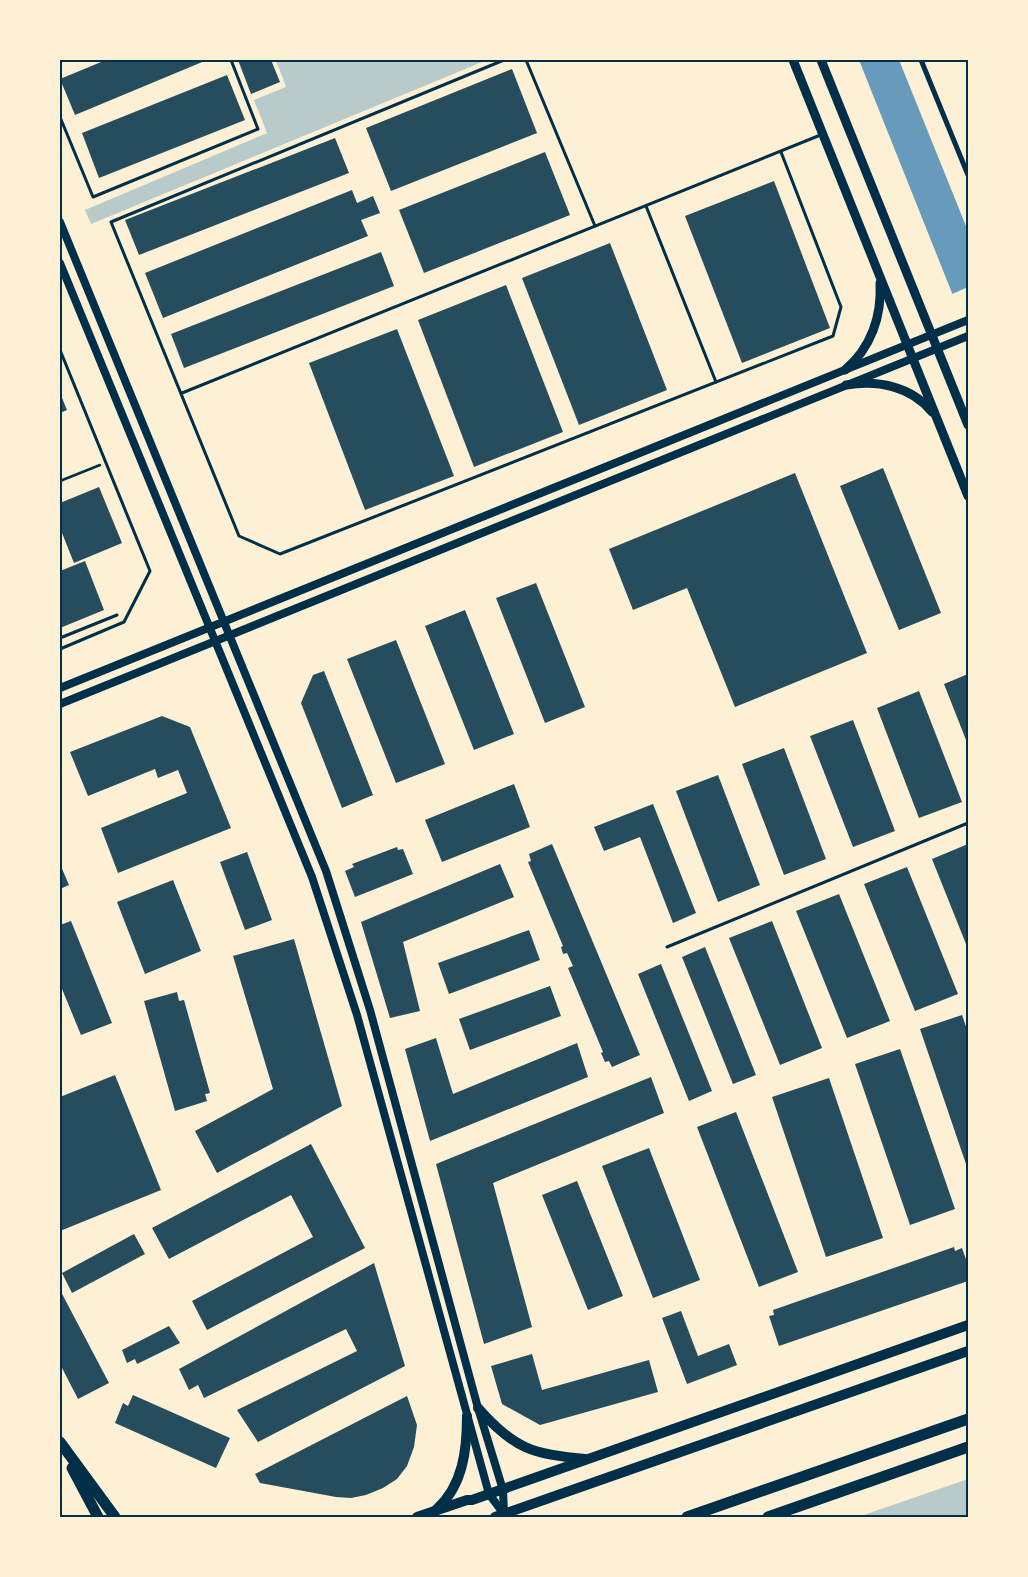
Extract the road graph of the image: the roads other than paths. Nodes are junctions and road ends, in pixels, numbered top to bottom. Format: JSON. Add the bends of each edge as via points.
{"nodes":[{"id":1,"x":231,"y":60,"type":"edge"},
{"id":2,"x":504,"y":60,"type":"edge"},
{"id":3,"x":526,"y":60,"type":"edge"},
{"id":4,"x":793,"y":60,"type":"edge"},
{"id":5,"x":822,"y":60,"type":"edge"},
{"id":6,"x":922,"y":60,"type":"edge"},
{"id":7,"x":60,"y":117,"type":"edge"},
{"id":8,"x":823,"y":134,"type":"junction"},
{"id":9,"x":780,"y":152,"type":"junction"},
{"id":10,"x":968,"y":175,"type":"edge"},
{"id":11,"x":646,"y":206,"type":"junction"},
{"id":12,"x":60,"y":222,"type":"edge"},
{"id":13,"x":595,"y":226,"type":"junction"},
{"id":14,"x":60,"y":263,"type":"edge"},
{"id":15,"x":880,"y":275,"type":"junction"},
{"id":16,"x":968,"y":320,"type":"edge"},
{"id":17,"x":932,"y":334,"type":"junction"},
{"id":18,"x":968,"y":336,"type":"edge"},
{"id":19,"x":907,"y":344,"type":"junction"},
{"id":20,"x":937,"y":348,"type":"junction"},
{"id":21,"x":60,"y":350,"type":"edge"},
{"id":22,"x":913,"y":358,"type":"junction"},
{"id":23,"x":845,"y":370,"type":"junction"},
{"id":24,"x":716,"y":382,"type":"junction"},
{"id":25,"x":846,"y":385,"type":"junction"},
{"id":26,"x":181,"y":393,"type":"junction"},
{"id":27,"x":938,"y":420,"type":"junction"},
{"id":28,"x":968,"y":424,"type":"edge"},
{"id":29,"x":968,"y":496,"type":"edge"},
{"id":30,"x":117,"y":615,"type":"dead end"},
{"id":31,"x":223,"y":623,"type":"junction"},
{"id":32,"x":209,"y":629,"type":"junction"},
{"id":33,"x":228,"y":637,"type":"junction"},
{"id":34,"x":60,"y":638,"type":"edge"},
{"id":35,"x":215,"y":642,"type":"junction"},
{"id":36,"x":60,"y":648,"type":"edge"},
{"id":37,"x":60,"y":688,"type":"edge"},
{"id":38,"x":60,"y":704,"type":"edge"},
{"id":39,"x":968,"y":823,"type":"edge"},
{"id":40,"x":667,"y":947,"type":"dead end"},
{"id":41,"x":968,"y":1325,"type":"edge"},
{"id":42,"x":968,"y":1351,"type":"edge"},
{"id":43,"x":478,"y":1408,"type":"junction"},
{"id":44,"x":467,"y":1416,"type":"junction"},
{"id":45,"x":968,"y":1419,"type":"edge"},
{"id":46,"x":60,"y":1444,"type":"edge"},
{"id":47,"x":968,"y":1447,"type":"edge"},
{"id":48,"x":588,"y":1459,"type":"junction"},
{"id":49,"x":503,"y":1490,"type":"junction"},
{"id":50,"x":489,"y":1494,"type":"junction"},
{"id":51,"x":436,"y":1511,"type":"junction"},
{"id":52,"x":499,"y":1515,"type":"edge"},
{"id":53,"x":98,"y":1517,"type":"edge"},
{"id":54,"x":116,"y":1517,"type":"edge"},
{"id":55,"x":417,"y":1517,"type":"edge"},
{"id":56,"x":687,"y":1517,"type":"edge"},
{"id":57,"x":768,"y":1517,"type":"edge"}],
"edges":[{"from":1,"to":7,"type":"lane","via":[[258,129],[93,197]]},
{"from":2,"to":26,"type":"lane","via":[[111,222]]},
{"from":3,"to":13,"type":"lane"},
{"from":4,"to":8,"type":"main road"},
{"from":5,"to":17,"type":"main road"},
{"from":6,"to":10,"type":"street"},
{"from":8,"to":9,"type":"lane"},
{"from":8,"to":15,"type":"main road"},
{"from":9,"to":11,"type":"lane"},
{"from":9,"to":24,"type":"lane","via":[[840,307],[833,336]]},
{"from":11,"to":13,"type":"lane"},
{"from":11,"to":24,"type":"lane"},
{"from":12,"to":31,"type":"street"},
{"from":13,"to":26,"type":"lane"},
{"from":14,"to":32,"type":"street"},
{"from":15,"to":19,"type":"main road"},
{"from":15,"to":23,"type":"main road","via":[[881,293],[873,331],[857,360]]},
{"from":16,"to":17,"type":"street"},
{"from":17,"to":19,"type":"street"},
{"from":17,"to":20,"type":"main road"},
{"from":18,"to":20,"type":"street"},
{"from":19,"to":22,"type":"main road"},
{"from":19,"to":23,"type":"street"},
{"from":20,"to":22,"type":"street"},
{"from":20,"to":28,"type":"main road"},
{"from":21,"to":36,"type":"lane","via":[[150,571],[124,622]]},
{"from":22,"to":25,"type":"street"},
{"from":22,"to":27,"type":"main road"},
{"from":23,"to":31,"type":"street"},
{"from":24,"to":26,"type":"lane","via":[[280,554],[239,536]]},
{"from":25,"to":27,"type":"main road","via":[[878,383],[893,386],[925,403]]},
{"from":25,"to":33,"type":"street"},
{"from":27,"to":29,"type":"main road"},
{"from":30,"to":34,"type":"lane"},
{"from":31,"to":32,"type":"street"},
{"from":31,"to":33,"type":"street"},
{"from":32,"to":35,"type":"street"},
{"from":32,"to":37,"type":"street"},
{"from":33,"to":35,"type":"street"},
{"from":33,"to":43,"type":"street","via":[[326,871],[370,1010]]},
{"from":35,"to":38,"type":"street"},
{"from":35,"to":44,"type":"street","via":[[312,877],[336,949],[357,1014]]},
{"from":39,"to":40,"type":"lane"},
{"from":41,"to":48,"type":"main road"},
{"from":42,"to":52,"type":"main road"},
{"from":43,"to":48,"type":"main road","via":[[508,1438],[524,1448],[544,1455]]},
{"from":43,"to":49,"type":"street"},
{"from":44,"to":50,"type":"street"},
{"from":44,"to":51,"type":"main road","via":[[467,1437],[460,1474],[446,1501]]},
{"from":45,"to":56,"type":"highway"},
{"from":46,"to":53,"type":"highway"},
{"from":46,"to":54,"type":"highway"},
{"from":47,"to":57,"type":"highway"},
{"from":48,"to":49,"type":"main road"},
{"from":49,"to":50,"type":"main road"},
{"from":49,"to":52,"type":"street"},
{"from":50,"to":51,"type":"main road"},
{"from":50,"to":52,"type":"street"},
{"from":51,"to":55,"type":"main road"}]}
